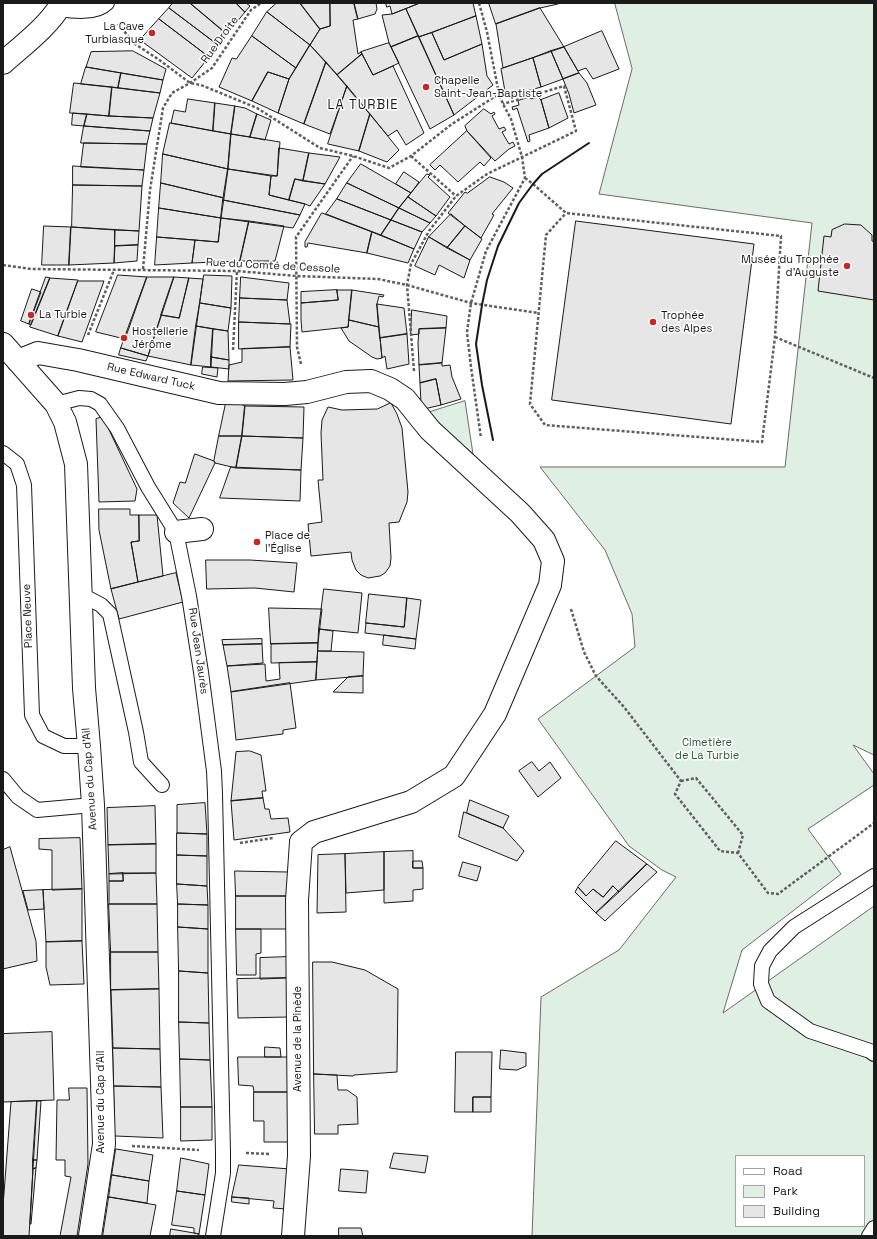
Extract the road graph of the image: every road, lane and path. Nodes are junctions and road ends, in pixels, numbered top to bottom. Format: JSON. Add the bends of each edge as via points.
{"nodes":[{"id":1,"x":261,"y":3,"type":"edge"},
{"id":2,"x":479,"y":3,"type":"edge"},
{"id":3,"x":105,"y":5,"type":"edge"},
{"id":4,"x":60,"y":6,"type":"edge"},
{"id":5,"x":3,"y":63,"type":"edge"},
{"id":6,"x":190,"y":84,"type":"junction"},
{"id":7,"x":498,"y":94,"type":"junction"},
{"id":8,"x":503,"y":104,"type":"junction"},
{"id":9,"x":353,"y":156,"type":"junction"},
{"id":10,"x":411,"y":156,"type":"junction"},
{"id":11,"x":522,"y":157,"type":"junction"},
{"id":12,"x":525,"y":178,"type":"junction"},
{"id":13,"x":456,"y":196,"type":"junction"},
{"id":14,"x":566,"y":213,"type":"junction"},
{"id":15,"x":3,"y":265,"type":"edge"},
{"id":16,"x":143,"y":269,"type":"junction"},
{"id":17,"x":114,"y":270,"type":"junction"},
{"id":18,"x":238,"y":271,"type":"junction"},
{"id":19,"x":297,"y":276,"type":"junction"},
{"id":20,"x":407,"y":285,"type":"junction"},
{"id":21,"x":471,"y":303,"type":"junction"},
{"id":22,"x":538,"y":312,"type":"junction"},
{"id":23,"x":775,"y":337,"type":"junction"},
{"id":24,"x":3,"y":344,"type":"edge"},
{"id":25,"x":233,"y":350,"type":"dead end"},
{"id":26,"x":78,"y":360,"type":"junction"},
{"id":27,"x":18,"y":361,"type":"junction"},
{"id":28,"x":874,"y":378,"type":"edge"},
{"id":29,"x":307,"y":392,"type":"junction"},
{"id":30,"x":405,"y":399,"type":"junction"},
{"id":31,"x":56,"y":404,"type":"junction"},
{"id":32,"x":3,"y":453,"type":"edge"},
{"id":33,"x":476,"y":473,"type":"junction"},
{"id":34,"x":202,"y":529,"type":"dead end"},
{"id":35,"x":176,"y":532,"type":"junction"},
{"id":36,"x":550,"y":585,"type":"junction"},
{"id":37,"x":80,"y":594,"type":"junction"},
{"id":38,"x":89,"y":746,"type":"junction"},
{"id":39,"x":3,"y":778,"type":"edge"},
{"id":40,"x":681,"y":781,"type":"junction"},
{"id":41,"x":162,"y":785,"type":"dead end"},
{"id":42,"x":93,"y":805,"type":"junction"},
{"id":43,"x":874,"y":823,"type":"edge"},
{"id":44,"x":301,"y":842,"type":"junction"},
{"id":45,"x":217,"y":846,"type":"junction"},
{"id":46,"x":738,"y":853,"type":"junction"},
{"id":47,"x":874,"y":876,"type":"edge"},
{"id":48,"x":874,"y":1054,"type":"edge"},
{"id":49,"x":874,"y":1228,"type":"edge"},
{"id":50,"x":90,"y":1236,"type":"edge"},
{"id":51,"x":214,"y":1236,"type":"edge"},
{"id":52,"x":293,"y":1236,"type":"edge"},
{"id":53,"x":869,"y":1236,"type":"edge"}],
"edges":[{"from":1,"to":6,"type":"path","name":"Rue Droite","via":[[251,10],[212,68]]},
{"from":2,"to":7,"type":"path"},
{"from":3,"to":4,"type":"lane","via":[[79,12]]},
{"from":3,"to":6,"type":"path","via":[[135,44]]},
{"from":4,"to":5,"type":"street","via":[[34,35]]},
{"from":6,"to":9,"type":"path","via":[[201,85],[258,108],[320,148]]},
{"from":6,"to":16,"type":"path","name":"Rue Droite","via":[[172,93],[163,108],[150,190]]},
{"from":7,"to":8,"type":"path"},
{"from":7,"to":10,"type":"path","via":[[452,124]]},
{"from":8,"to":11,"type":"path","via":[[511,119]]},
{"from":8,"to":11,"type":"path","via":[[564,86],[576,131]]},
{"from":9,"to":10,"type":"path","via":[[389,168]]},
{"from":9,"to":19,"type":"path","via":[[296,237]]},
{"from":10,"to":13,"type":"path"},
{"from":11,"to":12,"type":"path"},
{"from":11,"to":13,"type":"path","via":[[487,174]]},
{"from":12,"to":14,"type":"path"},
{"from":12,"to":21,"type":"path","via":[[486,251]]},
{"from":13,"to":20,"type":"path","via":[[429,231],[411,264]]},
{"from":14,"to":22,"type":"path","via":[[546,235]]},
{"from":14,"to":23,"type":"path","via":[[781,236]]},
{"from":15,"to":17,"type":"path","name":"Rue du Comté de Cessole","via":[[31,269]]},
{"from":16,"to":17,"type":"path","name":"Rue du Comté de Cessole"},
{"from":16,"to":18,"type":"path","name":"Rue du Comté de Cessole"},
{"from":17,"to":26,"type":"path"},
{"from":18,"to":19,"type":"path","name":"Rue du Comté de Cessole"},
{"from":18,"to":25,"type":"path"},
{"from":19,"to":20,"type":"path","name":"Rue du Comté de Cessole","via":[[378,279]]},
{"from":19,"to":29,"type":"path","via":[[297,347]]},
{"from":20,"to":21,"type":"path","name":"Rue du Comté de Cessole"},
{"from":20,"to":30,"type":"path","via":[[414,375]]},
{"from":21,"to":22,"type":"path","name":"Rue du Comté de Cessole"},
{"from":21,"to":33,"type":"path","via":[[467,332],[483,450]]},
{"from":22,"to":23,"type":"path","via":[[530,404],[545,425],[762,442]]},
{"from":23,"to":28,"type":"path"},
{"from":24,"to":27,"type":"street","name":"Avenue du Cap d'Ail"},
{"from":26,"to":27,"type":"street","name":"Rue Edward Tuck","via":[[38,353]]},
{"from":26,"to":29,"type":"street","name":"Rue Edward Tuck","via":[[218,393]]},
{"from":27,"to":31,"type":"street","name":"Avenue du Cap d'Ail"},
{"from":29,"to":30,"type":"street","name":"Rue Edward Tuck","via":[[346,382],[371,381]]},
{"from":30,"to":33,"type":"street","name":"Rue Edward Tuck","via":[[430,430]]},
{"from":31,"to":35,"type":"lane","name":"Rue Jean Jaurès","via":[[78,398],[91,399],[100,404],[118,428],[148,487]]},
{"from":31,"to":37,"type":"street","name":"Avenue du Cap d'Ail","via":[[65,422],[76,464]]},
{"from":32,"to":38,"type":"lane","name":"Place Neuve","via":[[17,464],[24,485],[32,715],[43,736],[64,746]]},
{"from":33,"to":36,"type":"street","name":"Rue Edward Tuck","via":[[520,513],[544,540],[553,561]]},
{"from":34,"to":35,"type":"street"},
{"from":35,"to":45,"type":"lane","name":"Rue Jean Jaurès","via":[[189,596],[214,771]]},
{"from":36,"to":40,"type":"path","via":[[572,610],[584,652],[596,676],[624,707]]},
{"from":36,"to":44,"type":"street","name":"Rue Edward Tuck","via":[[495,714],[454,776],[411,802],[314,832]]},
{"from":37,"to":38,"type":"street","name":"Avenue du Cap d'Ail"},
{"from":37,"to":41,"type":"lane","via":[[101,605],[110,614],[141,762]]},
{"from":38,"to":42,"type":"street","name":"Avenue du Cap d'Ail"},
{"from":39,"to":42,"type":"lane","via":[[18,797],[37,810]]},
{"from":40,"to":46,"type":"path","via":[[674,794],[720,851]]},
{"from":40,"to":46,"type":"path","via":[[696,778],[743,835]]},
{"from":42,"to":50,"type":"street","name":"Avenue du Cap d'Ail","via":[[104,1144]]},
{"from":43,"to":46,"type":"path","via":[[778,894],[768,892]]},
{"from":44,"to":45,"type":"path","via":[[277,837]]},
{"from":44,"to":52,"type":"street","name":"Avenue de la Pinède","via":[[297,900],[299,1156]]},
{"from":45,"to":51,"type":"lane","name":"Rue Jean Jaurès","via":[[223,1173]]},
{"from":47,"to":48,"type":"lane","via":[[794,927],[770,951],[762,966],[762,984],[768,1001],[810,1031]]},
{"from":49,"to":53,"type":"lane"}]}
